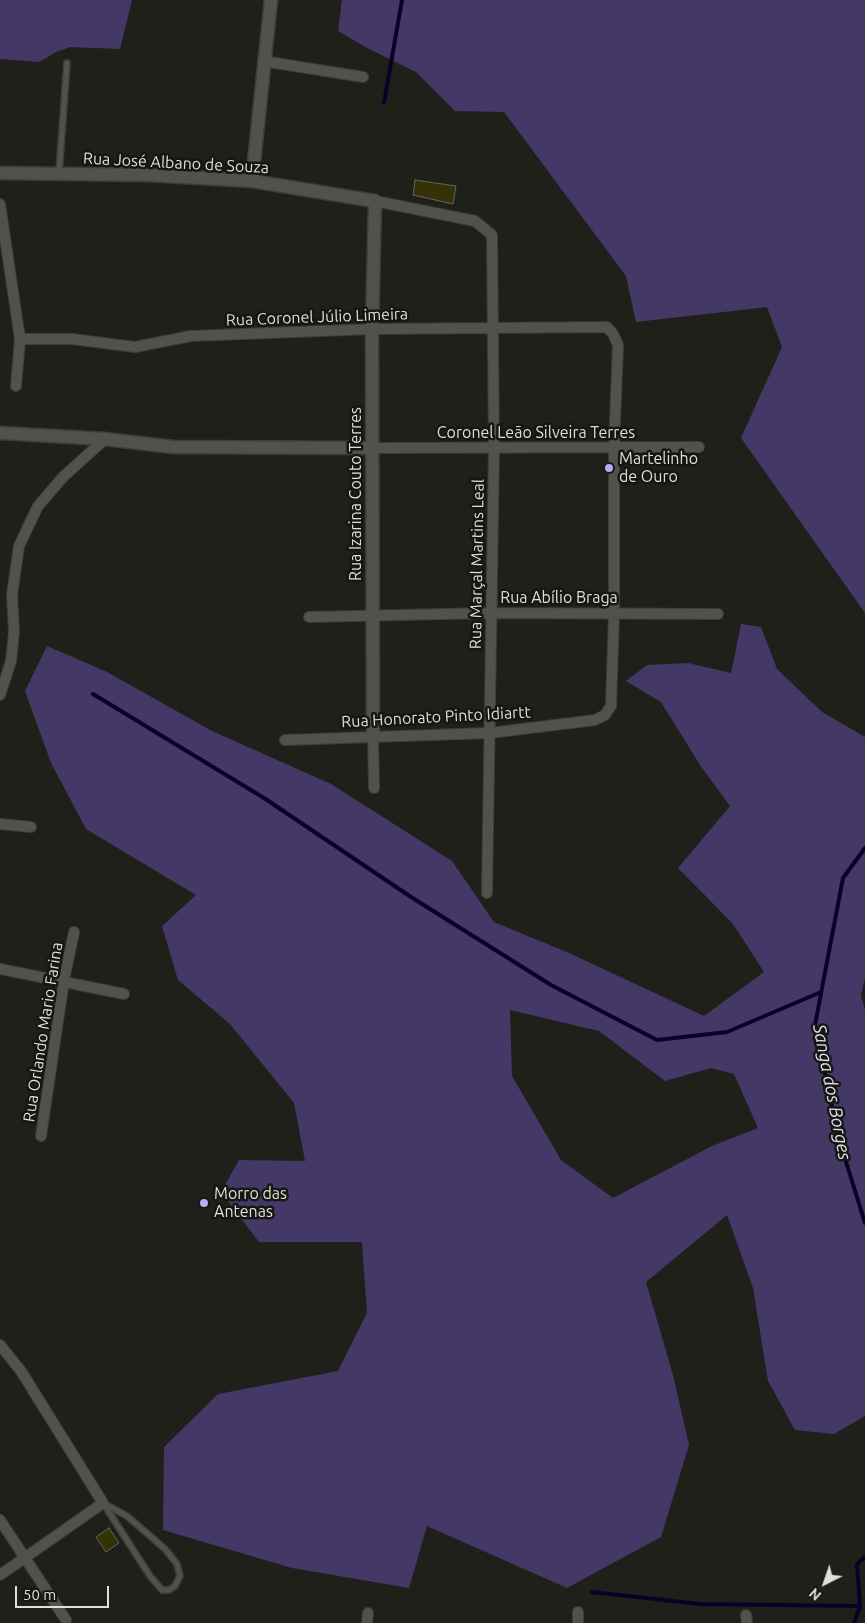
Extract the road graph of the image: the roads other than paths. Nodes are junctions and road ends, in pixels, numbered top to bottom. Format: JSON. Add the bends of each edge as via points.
{"nodes":[{"id":1,"x":271,"y":0,"type":"edge"},
{"id":2,"x":263,"y":61,"type":"junction"},
{"id":3,"x":67,"y":64,"type":"dead end"},
{"id":4,"x":364,"y":76,"type":"dead end"},
{"id":5,"x":0,"y":173,"type":"edge"},
{"id":6,"x":59,"y":174,"type":"junction"},
{"id":7,"x":252,"y":181,"type":"junction"},
{"id":8,"x":375,"y":200,"type":"junction"},
{"id":9,"x":0,"y":204,"type":"edge"},
{"id":10,"x":492,"y":236,"type":"joint"},
{"id":11,"x":492,"y":327,"type":"junction"},
{"id":12,"x":372,"y":330,"type":"junction"},
{"id":13,"x":20,"y":339,"type":"junction"},
{"id":14,"x":16,"y":386,"type":"dead end"},
{"id":15,"x":0,"y":433,"type":"edge"},
{"id":16,"x":105,"y":438,"type":"junction"},
{"id":17,"x":614,"y":447,"type":"junction"},
{"id":18,"x":699,"y":447,"type":"dead end"},
{"id":19,"x":373,"y":448,"type":"junction"},
{"id":20,"x":494,"y":448,"type":"junction"},
{"id":21,"x":0,"y":596,"type":"edge"},
{"id":22,"x":12,"y":596,"type":"junction"},
{"id":23,"x":490,"y":613,"type":"junction"},
{"id":24,"x":614,"y":613,"type":"junction"},
{"id":25,"x":718,"y":614,"type":"dead end"},
{"id":26,"x":371,"y":616,"type":"junction"},
{"id":27,"x":310,"y":617,"type":"dead end"},
{"id":28,"x":0,"y":695,"type":"edge"},
{"id":29,"x":490,"y":732,"type":"junction"},
{"id":30,"x":373,"y":736,"type":"junction"},
{"id":31,"x":285,"y":740,"type":"dead end"},
{"id":32,"x":374,"y":788,"type":"dead end"},
{"id":33,"x":0,"y":824,"type":"edge"},
{"id":34,"x":31,"y":827,"type":"dead end"},
{"id":35,"x":488,"y":893,"type":"dead end"},
{"id":36,"x":74,"y":932,"type":"dead end"},
{"id":37,"x":0,"y":969,"type":"edge"},
{"id":38,"x":64,"y":980,"type":"junction"},
{"id":39,"x":124,"y":994,"type":"dead end"},
{"id":40,"x":41,"y":1136,"type":"dead end"},
{"id":41,"x":0,"y":1345,"type":"edge"},
{"id":42,"x":103,"y":1503,"type":"junction"},
{"id":43,"x":0,"y":1520,"type":"edge"},
{"id":44,"x":26,"y":1557,"type":"junction"},
{"id":45,"x":0,"y":1575,"type":"edge"},
{"id":46,"x":578,"y":1612,"type":"dead end"},
{"id":47,"x":66,"y":1620,"type":"dead end"},
{"id":48,"x":578,"y":1623,"type":"edge"}],
"edges":[{"from":1,"to":2,"type":"street"},
{"from":2,"to":4,"type":"street"},
{"from":2,"to":7,"type":"street"},
{"from":3,"to":6,"type":"lane"},
{"from":5,"to":6,"type":"street","name":"Rua José Albano de Souza"},
{"from":6,"to":7,"type":"street","name":"Rua José Albano de Souza"},
{"from":7,"to":8,"type":"street","name":"Rua José Albano de Souza"},
{"from":8,"to":10,"type":"street","name":"Rua José Albano de Souza","via":[[475,221]]},
{"from":8,"to":12,"type":"street","name":"Rua Izarina Couto Terres"},
{"from":9,"to":13,"type":"street"},
{"from":10,"to":11,"type":"street","name":"Rua Marçal Martins Leal"},
{"from":11,"to":12,"type":"street","name":"Rua Coronel Júlio Limeira"},
{"from":11,"to":17,"type":"street","name":"Rua Coronel Júlio Limeira","via":[[607,327],[618,345]]},
{"from":11,"to":20,"type":"street","name":"Rua Marçal Martins Leal"},
{"from":12,"to":13,"type":"street","name":"Rua Coronel Júlio Limeira","via":[[192,336],[135,347],[77,339]]},
{"from":12,"to":19,"type":"street","name":"Rua Izarina Couto Terres"},
{"from":13,"to":14,"type":"street"},
{"from":15,"to":16,"type":"street"},
{"from":16,"to":19,"type":"street","via":[[173,447]]},
{"from":16,"to":22,"type":"street","via":[[63,476],[38,506],[19,546]]},
{"from":17,"to":18,"type":"street","name":"Coronel Leão Silveira Terres"},
{"from":17,"to":20,"type":"street","name":"Coronel Leão Silveira Terres"},
{"from":17,"to":24,"type":"street"},
{"from":19,"to":20,"type":"street","name":"Coronel Leão Silveira Terres"},
{"from":19,"to":26,"type":"street","name":"Rua Izarina Couto Terres"},
{"from":20,"to":23,"type":"street","name":"Rua Marçal Martins Leal"},
{"from":21,"to":22,"type":"street"},
{"from":22,"to":28,"type":"street","via":[[14,632],[11,662]]},
{"from":23,"to":24,"type":"street","name":"Rua Abílio Braga"},
{"from":23,"to":26,"type":"street","name":"Rua Abílio Braga"},
{"from":23,"to":29,"type":"street","name":"Rua Marçal Martins Leal"},
{"from":24,"to":25,"type":"street","name":"Rua Abílio Braga"},
{"from":24,"to":29,"type":"street","name":"Rua Honorato Pinto Idiartt","via":[[611,706],[605,715],[595,720]]},
{"from":26,"to":27,"type":"street","name":"Rua Abílio Braga"},
{"from":26,"to":30,"type":"street","name":"Rua Izarina Couto Terres"},
{"from":29,"to":30,"type":"street","name":"Rua Honorato Pinto Idiartt"},
{"from":29,"to":35,"type":"street","name":"Rua Marçal Martins Leal"},
{"from":30,"to":31,"type":"street","name":"Rua Honorato Pinto Idiartt"},
{"from":30,"to":32,"type":"street","name":"Rua Izarina Couto Terres"},
{"from":33,"to":34,"type":"street"},
{"from":36,"to":38,"type":"street","name":"Rua Orlando Mario Farina"},
{"from":37,"to":38,"type":"street"},
{"from":38,"to":39,"type":"street"},
{"from":38,"to":40,"type":"street","name":"Rua Orlando Mario Farina"},
{"from":41,"to":42,"type":"street","via":[[21,1371]]},
{"from":42,"to":42,"type":"lane","via":[[162,1590],[175,1586],[180,1576],[177,1564],[165,1549],[127,1516]]},
{"from":42,"to":44,"type":"street"},
{"from":43,"to":44,"type":"street"},
{"from":44,"to":45,"type":"street"},
{"from":44,"to":47,"type":"street"},
{"from":46,"to":48,"type":"street"}]}
